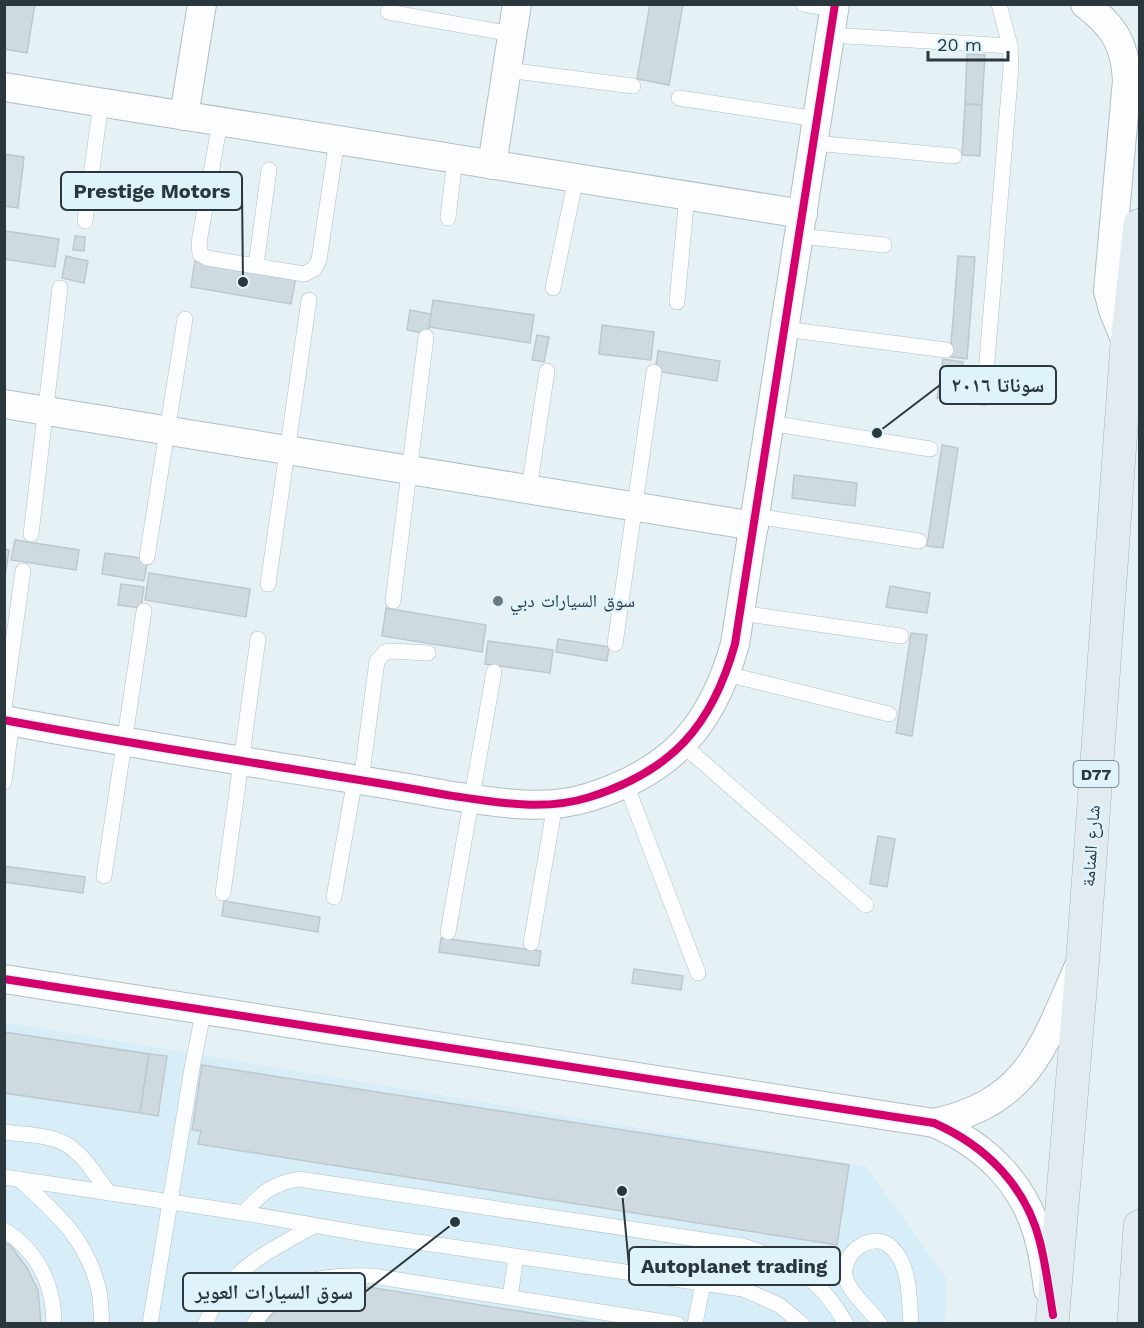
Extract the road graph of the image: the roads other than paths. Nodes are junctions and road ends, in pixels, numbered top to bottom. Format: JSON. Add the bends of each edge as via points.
{"nodes":[{"id":1,"x":202,"y":4,"type":"edge"},
{"id":2,"x":517,"y":4,"type":"edge"},
{"id":3,"x":803,"y":4,"type":"edge"},
{"id":4,"x":999,"y":4,"type":"edge"},
{"id":5,"x":1085,"y":4,"type":"edge"},
{"id":6,"x":388,"y":12,"type":"dead end"},
{"id":7,"x":833,"y":16,"type":"edge"},
{"id":8,"x":512,"y":33,"type":"junction"},
{"id":9,"x":1010,"y":46,"type":"junction"},
{"id":10,"x":507,"y":70,"type":"junction"},
{"id":11,"x":5,"y":87,"type":"edge"},
{"id":12,"x":633,"y":87,"type":"dead end"},
{"id":13,"x":679,"y":98,"type":"dead end"},
{"id":14,"x":101,"y":102,"type":"junction"},
{"id":15,"x":184,"y":116,"type":"junction"},
{"id":16,"x":220,"y":122,"type":"junction"},
{"id":17,"x":815,"y":131,"type":"junction"},
{"id":18,"x":337,"y":140,"type":"junction"},
{"id":19,"x":954,"y":156,"type":"dead end"},
{"id":20,"x":456,"y":159,"type":"junction"},
{"id":21,"x":492,"y":165,"type":"junction"},
{"id":22,"x":269,"y":170,"type":"dead end"},
{"id":23,"x":576,"y":178,"type":"junction"},
{"id":24,"x":687,"y":195,"type":"junction"},
{"id":25,"x":448,"y":218,"type":"dead end"},
{"id":26,"x":85,"y":221,"type":"dead end"},
{"id":27,"x":801,"y":225,"type":"junction"},
{"id":28,"x":1140,"y":225,"type":"edge"},
{"id":29,"x":885,"y":244,"type":"dead end"},
{"id":30,"x":256,"y":265,"type":"junction"},
{"id":31,"x":60,"y":288,"type":"dead end"},
{"id":32,"x":553,"y":288,"type":"dead end"},
{"id":33,"x":309,"y":300,"type":"dead end"},
{"id":34,"x":677,"y":302,"type":"dead end"},
{"id":35,"x":185,"y":319,"type":"dead end"},
{"id":36,"x":784,"y":329,"type":"junction"},
{"id":37,"x":426,"y":337,"type":"dead end"},
{"id":38,"x":1127,"y":344,"type":"junction"},
{"id":39,"x":946,"y":350,"type":"dead end"},
{"id":40,"x":547,"y":371,"type":"dead end"},
{"id":41,"x":654,"y":372,"type":"dead end"},
{"id":42,"x":984,"y":398,"type":"dead end"},
{"id":43,"x":4,"y":404,"type":"edge"},
{"id":44,"x":45,"y":411,"type":"junction"},
{"id":45,"x":770,"y":423,"type":"junction"},
{"id":46,"x":167,"y":430,"type":"junction"},
{"id":47,"x":930,"y":449,"type":"dead end"},
{"id":48,"x":287,"y":450,"type":"junction"},
{"id":49,"x":410,"y":470,"type":"junction"},
{"id":50,"x":529,"y":489,"type":"junction"},
{"id":51,"x":635,"y":506,"type":"junction"},
{"id":52,"x":754,"y":521,"type":"junction"},
{"id":53,"x":31,"y":534,"type":"dead end"},
{"id":54,"x":919,"y":541,"type":"dead end"},
{"id":55,"x":147,"y":557,"type":"dead end"},
{"id":56,"x":22,"y":571,"type":"dead end"},
{"id":57,"x":268,"y":584,"type":"dead end"},
{"id":58,"x":393,"y":601,"type":"dead end"},
{"id":59,"x":144,"y":611,"type":"dead end"},
{"id":60,"x":740,"y":613,"type":"junction"},
{"id":61,"x":901,"y":636,"type":"dead end"},
{"id":62,"x":258,"y":639,"type":"dead end"},
{"id":63,"x":615,"y":644,"type":"dead end"},
{"id":64,"x":428,"y":653,"type":"dead end"},
{"id":65,"x":494,"y":672,"type":"dead end"},
{"id":66,"x":726,"y":674,"type":"junction"},
{"id":67,"x":889,"y":714,"type":"dead end"},
{"id":68,"x":7,"y":716,"type":"edge"},
{"id":69,"x":125,"y":741,"type":"junction"},
{"id":70,"x":683,"y":745,"type":"junction"},
{"id":71,"x":241,"y":760,"type":"junction"},
{"id":72,"x":358,"y":780,"type":"junction"},
{"id":73,"x":4,"y":782,"type":"edge"},
{"id":74,"x":626,"y":784,"type":"junction"},
{"id":75,"x":472,"y":799,"type":"junction"},
{"id":76,"x":555,"y":804,"type":"junction"},
{"id":77,"x":104,"y":876,"type":"dead end"},
{"id":78,"x":223,"y":893,"type":"dead end"},
{"id":79,"x":334,"y":897,"type":"dead end"},
{"id":80,"x":866,"y":905,"type":"dead end"},
{"id":81,"x":448,"y":932,"type":"dead end"},
{"id":82,"x":531,"y":943,"type":"dead end"},
{"id":83,"x":1083,"y":956,"type":"junction"},
{"id":84,"x":698,"y":973,"type":"dead end"},
{"id":85,"x":4,"y":979,"type":"edge"},
{"id":86,"x":204,"y":1009,"type":"junction"},
{"id":87,"x":934,"y":1123,"type":"junction"},
{"id":88,"x":4,"y":1132,"type":"edge"},
{"id":89,"x":12,"y":1178,"type":"edge"},
{"id":90,"x":109,"y":1192,"type":"junction"},
{"id":91,"x":169,"y":1202,"type":"junction"},
{"id":92,"x":244,"y":1213,"type":"junction"},
{"id":93,"x":314,"y":1226,"type":"junction"},
{"id":94,"x":1140,"y":1226,"type":"edge"},
{"id":95,"x":4,"y":1230,"type":"edge"},
{"id":96,"x":516,"y":1257,"type":"junction"},
{"id":97,"x":703,"y":1283,"type":"junction"},
{"id":98,"x":510,"y":1297,"type":"junction"},
{"id":99,"x":1052,"y":1319,"type":"edge"},
{"id":100,"x":54,"y":1323,"type":"edge"},
{"id":101,"x":102,"y":1323,"type":"edge"},
{"id":102,"x":150,"y":1323,"type":"edge"},
{"id":103,"x":205,"y":1323,"type":"edge"},
{"id":104,"x":254,"y":1323,"type":"edge"},
{"id":105,"x":677,"y":1323,"type":"edge"},
{"id":106,"x":695,"y":1323,"type":"edge"},
{"id":107,"x":802,"y":1323,"type":"edge"},
{"id":108,"x":846,"y":1323,"type":"edge"},
{"id":109,"x":880,"y":1323,"type":"edge"},
{"id":110,"x":911,"y":1323,"type":"edge"},
{"id":111,"x":1134,"y":1323,"type":"edge"}],
"edges":[{"from":1,"to":15,"type":"street"},
{"from":2,"to":8,"type":"street"},
{"from":3,"to":7,"type":"lane"},
{"from":4,"to":9,"type":"lane"},
{"from":5,"to":38,"type":"street","via":[[1108,24],[1125,60],[1127,80],[1108,291]]},
{"from":6,"to":8,"type":"lane"},
{"from":7,"to":9,"type":"lane"},
{"from":7,"to":17,"type":"street"},
{"from":8,"to":10,"type":"street"},
{"from":9,"to":42,"type":"lane","via":[[1011,85]]},
{"from":10,"to":12,"type":"lane"},
{"from":10,"to":21,"type":"street"},
{"from":11,"to":14,"type":"street"},
{"from":13,"to":17,"type":"lane"},
{"from":14,"to":15,"type":"street"},
{"from":14,"to":26,"type":"lane"},
{"from":15,"to":16,"type":"street"},
{"from":16,"to":18,"type":"street"},
{"from":16,"to":30,"type":"lane","via":[[198,249],[207,258]]},
{"from":17,"to":19,"type":"lane"},
{"from":17,"to":27,"type":"street"},
{"from":18,"to":20,"type":"street"},
{"from":18,"to":30,"type":"lane","via":[[318,265],[303,274]]},
{"from":20,"to":21,"type":"street"},
{"from":20,"to":25,"type":"lane"},
{"from":21,"to":23,"type":"street"},
{"from":22,"to":30,"type":"lane"},
{"from":23,"to":24,"type":"street"},
{"from":23,"to":32,"type":"lane"},
{"from":24,"to":27,"type":"street"},
{"from":24,"to":34,"type":"lane"},
{"from":27,"to":29,"type":"lane"},
{"from":27,"to":36,"type":"street"},
{"from":28,"to":38,"type":"main road","name":"شارع المنامة","number":"D77"},
{"from":31,"to":44,"type":"lane"},
{"from":33,"to":48,"type":"lane"},
{"from":35,"to":46,"type":"lane"},
{"from":36,"to":39,"type":"lane"},
{"from":36,"to":45,"type":"street"},
{"from":37,"to":49,"type":"lane"},
{"from":38,"to":83,"type":"main road","name":"شارع المنامة","number":"D77"},
{"from":40,"to":50,"type":"lane"},
{"from":41,"to":51,"type":"lane"},
{"from":43,"to":44,"type":"street"},
{"from":44,"to":46,"type":"street"},
{"from":44,"to":53,"type":"lane"},
{"from":45,"to":47,"type":"lane"},
{"from":45,"to":52,"type":"street"},
{"from":46,"to":48,"type":"street"},
{"from":46,"to":55,"type":"lane"},
{"from":48,"to":49,"type":"street"},
{"from":48,"to":57,"type":"lane"},
{"from":49,"to":50,"type":"street"},
{"from":49,"to":58,"type":"lane"},
{"from":50,"to":51,"type":"street"},
{"from":51,"to":52,"type":"street"},
{"from":51,"to":63,"type":"lane"},
{"from":52,"to":54,"type":"lane"},
{"from":52,"to":60,"type":"street"},
{"from":56,"to":68,"type":"lane"},
{"from":59,"to":69,"type":"lane"},
{"from":60,"to":61,"type":"lane"},
{"from":60,"to":66,"type":"street"},
{"from":62,"to":71,"type":"lane"},
{"from":64,"to":72,"type":"lane","via":[[391,651],[377,661]]},
{"from":65,"to":75,"type":"lane"},
{"from":66,"to":67,"type":"lane"},
{"from":66,"to":70,"type":"street","via":[[699,726]]},
{"from":68,"to":69,"type":"street"},
{"from":68,"to":73,"type":"lane"},
{"from":69,"to":71,"type":"street"},
{"from":69,"to":77,"type":"lane"},
{"from":70,"to":74,"type":"street","via":[[652,770]]},
{"from":70,"to":80,"type":"lane"},
{"from":71,"to":72,"type":"street"},
{"from":71,"to":78,"type":"lane"},
{"from":72,"to":75,"type":"street"},
{"from":72,"to":79,"type":"lane"},
{"from":74,"to":76,"type":"street","via":[[589,798]]},
{"from":74,"to":84,"type":"lane"},
{"from":75,"to":76,"type":"street","via":[[527,806]]},
{"from":75,"to":81,"type":"lane"},
{"from":76,"to":82,"type":"lane"},
{"from":83,"to":87,"type":"street","via":[[1048,1037],[1027,1071],[996,1100]]},
{"from":83,"to":99,"type":"main road","name":"شارع المنامة","number":"D77"},
{"from":85,"to":86,"type":"street"},
{"from":86,"to":87,"type":"street"},
{"from":86,"to":91,"type":"lane"},
{"from":87,"to":99,"type":"street","via":[[954,1131],[988,1155],[1016,1186],[1040,1243]]},
{"from":88,"to":90,"type":"lane","via":[[68,1146]]},
{"from":89,"to":90,"type":"lane"},
{"from":89,"to":101,"type":"lane","via":[[73,1231],[89,1259],[99,1291]]},
{"from":90,"to":91,"type":"lane"},
{"from":91,"to":92,"type":"lane"},
{"from":91,"to":102,"type":"lane"},
{"from":92,"to":93,"type":"lane"},
{"from":92,"to":108,"type":"lane","via":[[270,1188],[299,1179],[743,1246],[774,1256],[803,1272],[827,1295]]},
{"from":93,"to":96,"type":"lane"},
{"from":93,"to":103,"type":"lane","via":[[242,1270],[220,1295]]},
{"from":94,"to":111,"type":"main road"},
{"from":95,"to":100,"type":"lane","via":[[35,1257],[47,1280]]},
{"from":96,"to":97,"type":"lane"},
{"from":96,"to":98,"type":"lane"},
{"from":97,"to":106,"type":"lane"},
{"from":97,"to":107,"type":"lane","via":[[743,1289],[779,1305]]},
{"from":98,"to":104,"type":"lane","via":[[373,1276],[322,1276],[298,1284],[277,1298]]},
{"from":98,"to":105,"type":"lane"},
{"from":109,"to":110,"type":"lane","via":[[849,1287],[845,1274],[855,1248],[867,1242],[882,1241],[903,1264]]}]}
